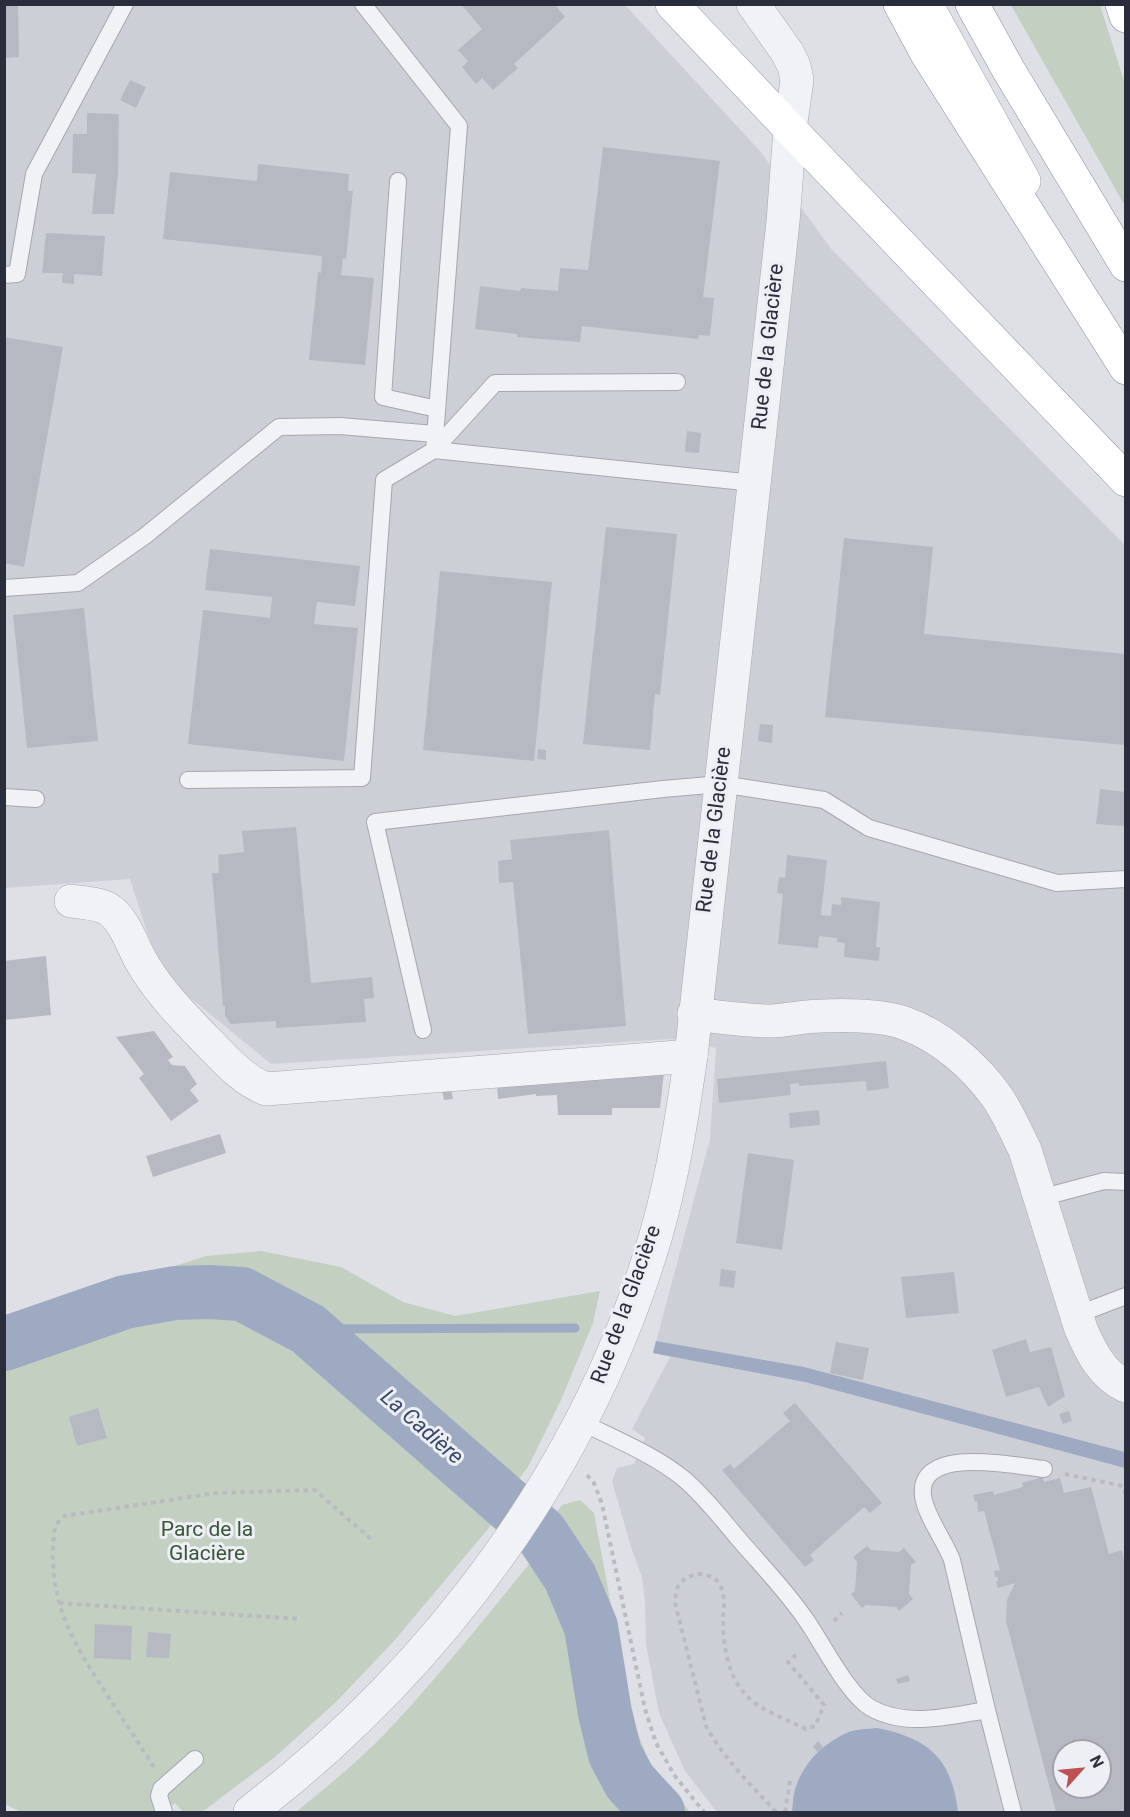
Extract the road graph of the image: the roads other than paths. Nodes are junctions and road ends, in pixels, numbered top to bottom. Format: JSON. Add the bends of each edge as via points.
{"nodes":[{"id":1,"x":124,"y":4,"type":"edge"},
{"id":2,"x":363,"y":4,"type":"edge"},
{"id":3,"x":672,"y":4,"type":"edge"},
{"id":4,"x":753,"y":4,"type":"edge"},
{"id":5,"x":900,"y":4,"type":"edge"},
{"id":6,"x":926,"y":4,"type":"edge"},
{"id":7,"x":972,"y":4,"type":"edge"},
{"id":8,"x":1122,"y":4,"type":"edge"},
{"id":9,"x":1125,"y":16,"type":"edge"},
{"id":10,"x":790,"y":129,"type":"junction"},
{"id":11,"x":398,"y":181,"type":"dead end"},
{"id":12,"x":1125,"y":265,"type":"edge"},
{"id":13,"x":4,"y":275,"type":"edge"},
{"id":14,"x":1125,"y":363,"type":"edge"},
{"id":15,"x":1125,"y":368,"type":"edge"},
{"id":16,"x":677,"y":382,"type":"dead end"},
{"id":17,"x":437,"y":409,"type":"junction"},
{"id":18,"x":434,"y":442,"type":"junction"},
{"id":19,"x":1125,"y":480,"type":"edge"},
{"id":20,"x":754,"y":483,"type":"junction"},
{"id":21,"x":4,"y":588,"type":"edge"},
{"id":22,"x":188,"y":780,"type":"dead end"},
{"id":23,"x":721,"y":784,"type":"junction"},
{"id":24,"x":4,"y":797,"type":"edge"},
{"id":25,"x":36,"y":799,"type":"dead end"},
{"id":26,"x":1125,"y":879,"type":"edge"},
{"id":27,"x":71,"y":901,"type":"dead end"},
{"id":28,"x":694,"y":1014,"type":"junction"},
{"id":29,"x":423,"y":1030,"type":"dead end"},
{"id":30,"x":691,"y":1056,"type":"junction"},
{"id":31,"x":1125,"y":1182,"type":"edge"},
{"id":32,"x":1040,"y":1198,"type":"junction"},
{"id":33,"x":1125,"y":1296,"type":"edge"},
{"id":34,"x":1076,"y":1315,"type":"junction"},
{"id":35,"x":1125,"y":1386,"type":"edge"},
{"id":36,"x":581,"y":1422,"type":"junction"},
{"id":37,"x":1044,"y":1469,"type":"road end"},
{"id":38,"x":987,"y":1710,"type":"junction"},
{"id":39,"x":195,"y":1759,"type":"dead end"},
{"id":40,"x":164,"y":1812,"type":"edge"},
{"id":41,"x":250,"y":1812,"type":"edge"},
{"id":42,"x":1013,"y":1812,"type":"edge"}],
"edges":[{"from":1,"to":13,"type":"lane","via":[[34,174],[17,274]]},
{"from":2,"to":17,"type":"lane","via":[[459,126]]},
{"from":3,"to":10,"type":"main road"},
{"from":4,"to":10,"type":"street","name":"Rue de la Glacière","via":[[794,66],[797,80]]},
{"from":5,"to":15,"type":"main road","via":[[927,54]]},
{"from":6,"to":14,"type":"main road"},
{"from":7,"to":12,"type":"main road"},
{"from":8,"to":9,"type":"main road"},
{"from":10,"to":19,"type":"main road"},
{"from":10,"to":20,"type":"street","name":"Rue de la Glacière"},
{"from":11,"to":17,"type":"lane","via":[[383,397]]},
{"from":16,"to":18,"type":"lane","via":[[495,382]]},
{"from":17,"to":18,"type":"lane"},
{"from":18,"to":20,"type":"lane"},
{"from":18,"to":21,"type":"lane","via":[[340,426],[279,427],[145,536],[78,584]]},
{"from":18,"to":22,"type":"lane","via":[[384,480],[362,778]]},
{"from":20,"to":23,"type":"street","name":"Rue de la Glacière"},
{"from":23,"to":26,"type":"lane","via":[[824,800],[869,828],[1057,883]]},
{"from":23,"to":28,"type":"street","name":"Rue de la Glacière"},
{"from":23,"to":29,"type":"lane","via":[[375,822]]},
{"from":24,"to":25,"type":"lane"},
{"from":27,"to":30,"type":"street","via":[[111,910],[167,1000],[238,1073],[266,1089]]},
{"from":28,"to":30,"type":"street","name":"Rue de la Glacière"},
{"from":28,"to":32,"type":"street","via":[[751,1021],[822,1016],[878,1018],[904,1023],[930,1036],[976,1072],[997,1097],[1025,1150]]},
{"from":30,"to":36,"type":"street","name":"Rue de la Glacière","via":[[676,1155],[656,1235],[628,1316]]},
{"from":31,"to":32,"type":"lane","via":[[1104,1181]]},
{"from":32,"to":34,"type":"street"},
{"from":33,"to":34,"type":"lane"},
{"from":34,"to":35,"type":"street","via":[[1102,1368]]},
{"from":36,"to":38,"type":"lane","via":[[684,1479],[782,1589],[861,1700],[870,1707],[903,1719],[923,1720]]},
{"from":36,"to":41,"type":"street","name":"Rue de la Glacière","via":[[514,1536],[428,1645],[367,1712]]},
{"from":37,"to":38,"type":"lane","via":[[951,1463],[938,1468],[924,1486],[926,1506],[952,1560]]},
{"from":38,"to":42,"type":"lane"},
{"from":39,"to":40,"type":"lane","via":[[161,1789]]}]}
